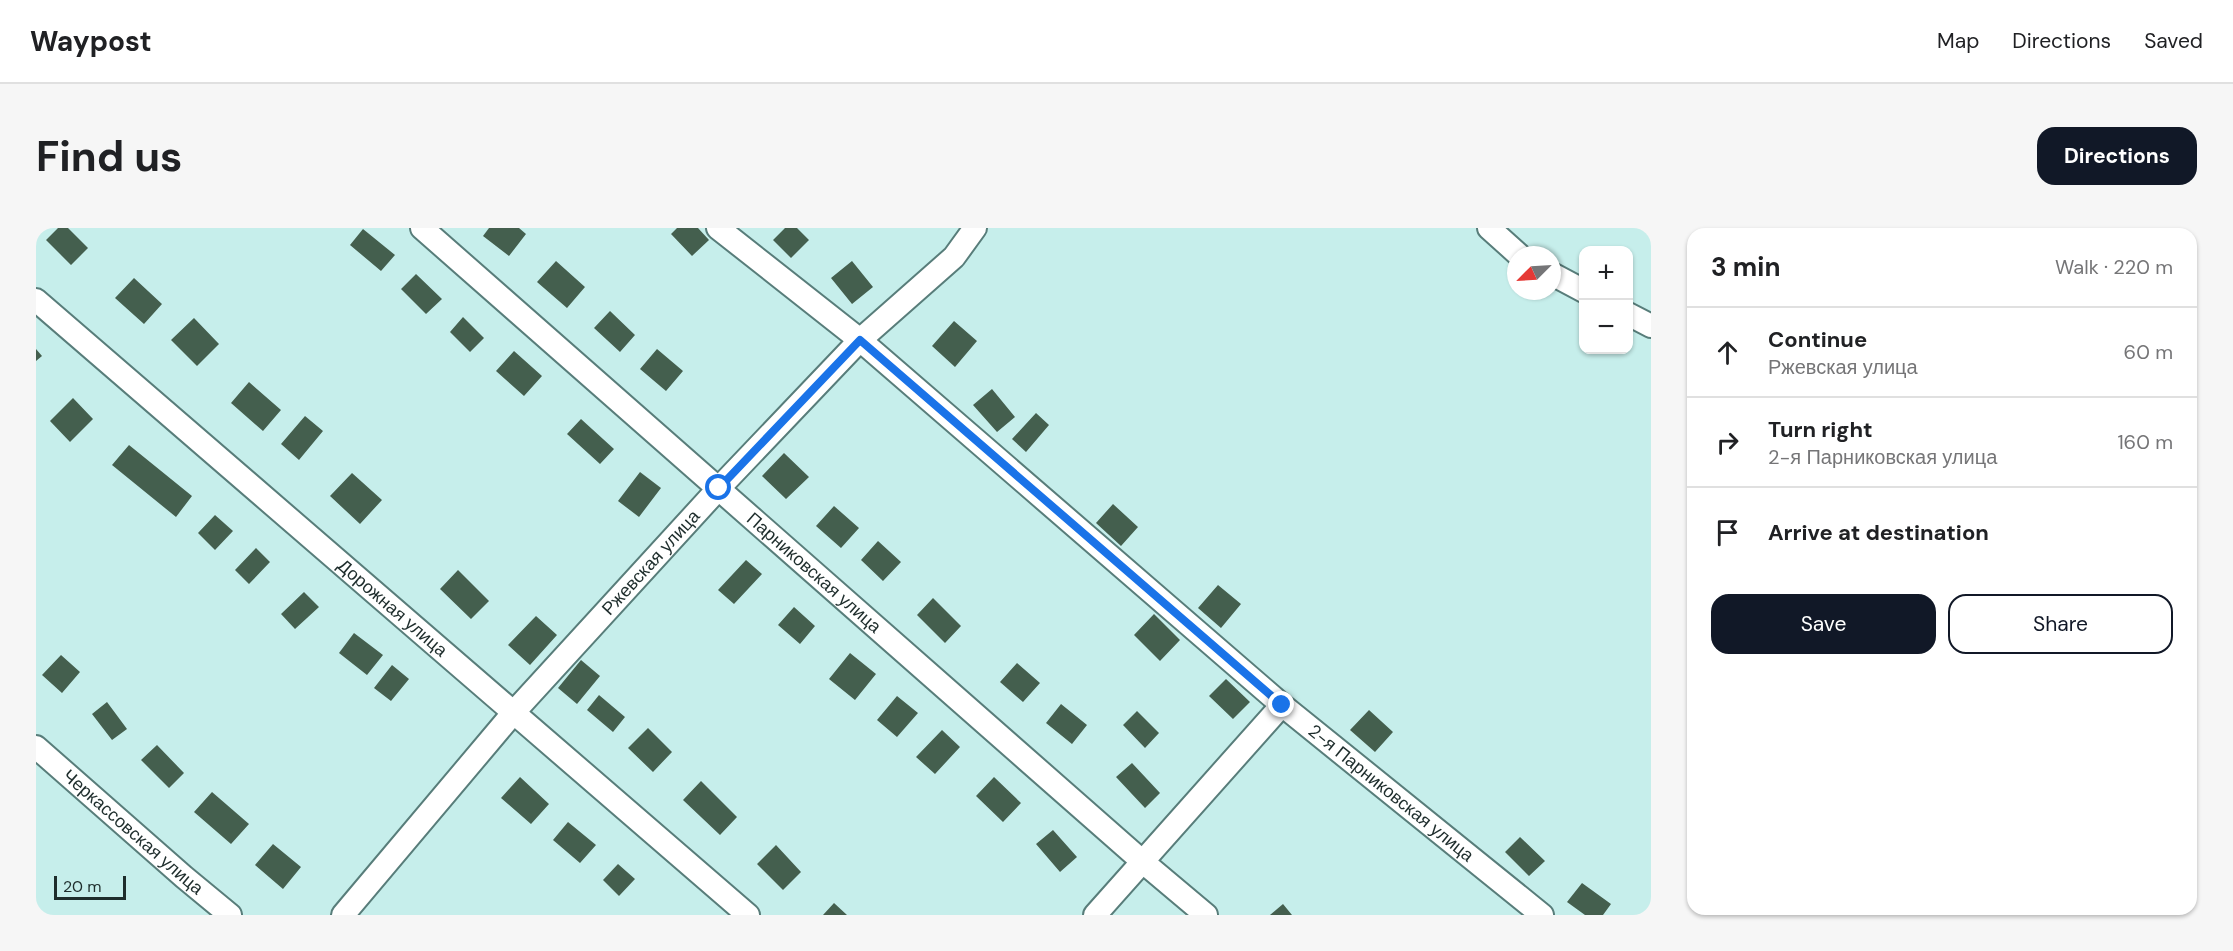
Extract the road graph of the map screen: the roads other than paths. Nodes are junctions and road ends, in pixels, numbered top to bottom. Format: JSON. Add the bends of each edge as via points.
{"nodes":[{"id":1,"x":422,"y":228,"type":"edge"},
{"id":2,"x":718,"y":228,"type":"edge"},
{"id":3,"x":975,"y":228,"type":"edge"},
{"id":4,"x":1489,"y":228,"type":"edge"},
{"id":5,"x":1509,"y":246,"type":"edge"},
{"id":6,"x":1561,"y":279,"type":"edge"},
{"id":7,"x":1579,"y":288,"type":"edge"},
{"id":8,"x":36,"y":300,"type":"edge"},
{"id":9,"x":1633,"y":316,"type":"edge"},
{"id":10,"x":1651,"y":326,"type":"edge"},
{"id":11,"x":860,"y":340,"type":"junction"},
{"id":12,"x":719,"y":488,"type":"junction"},
{"id":13,"x":1282,"y":705,"type":"junction"},
{"id":14,"x":514,"y":712,"type":"junction"},
{"id":15,"x":36,"y":747,"type":"edge"},
{"id":16,"x":1143,"y":862,"type":"junction"},
{"id":17,"x":230,"y":915,"type":"edge"},
{"id":18,"x":343,"y":915,"type":"edge"},
{"id":19,"x":748,"y":915,"type":"edge"},
{"id":20,"x":1095,"y":915,"type":"edge"},
{"id":21,"x":1206,"y":915,"type":"edge"},
{"id":22,"x":1542,"y":915,"type":"edge"}],
"edges":[{"from":1,"to":12,"type":"street","name":"Парниковская улица"},
{"from":2,"to":11,"type":"street","name":"2-я Парниковская улица"},
{"from":3,"to":11,"type":"street","name":"Ржевская улица","via":[[954,257]]},
{"from":4,"to":5,"type":"street"},
{"from":6,"to":7,"type":"street"},
{"from":8,"to":14,"type":"street","name":"Дорожная улица"},
{"from":9,"to":10,"type":"street"},
{"from":11,"to":12,"type":"street","name":"Ржевская улица"},
{"from":11,"to":13,"type":"street","name":"2-я Парниковская улица"},
{"from":12,"to":14,"type":"street","name":"Ржевская улица"},
{"from":12,"to":16,"type":"street","name":"Парниковская улица"},
{"from":13,"to":16,"type":"street"},
{"from":13,"to":22,"type":"street","name":"2-я Парниковская улица"},
{"from":14,"to":18,"type":"street","name":"Ржевская улица"},
{"from":14,"to":19,"type":"street","name":"Дорожная улица"},
{"from":15,"to":17,"type":"street","name":"Черкассовская улица"},
{"from":16,"to":20,"type":"street"},
{"from":16,"to":21,"type":"street","name":"Парниковская улица"}]}
